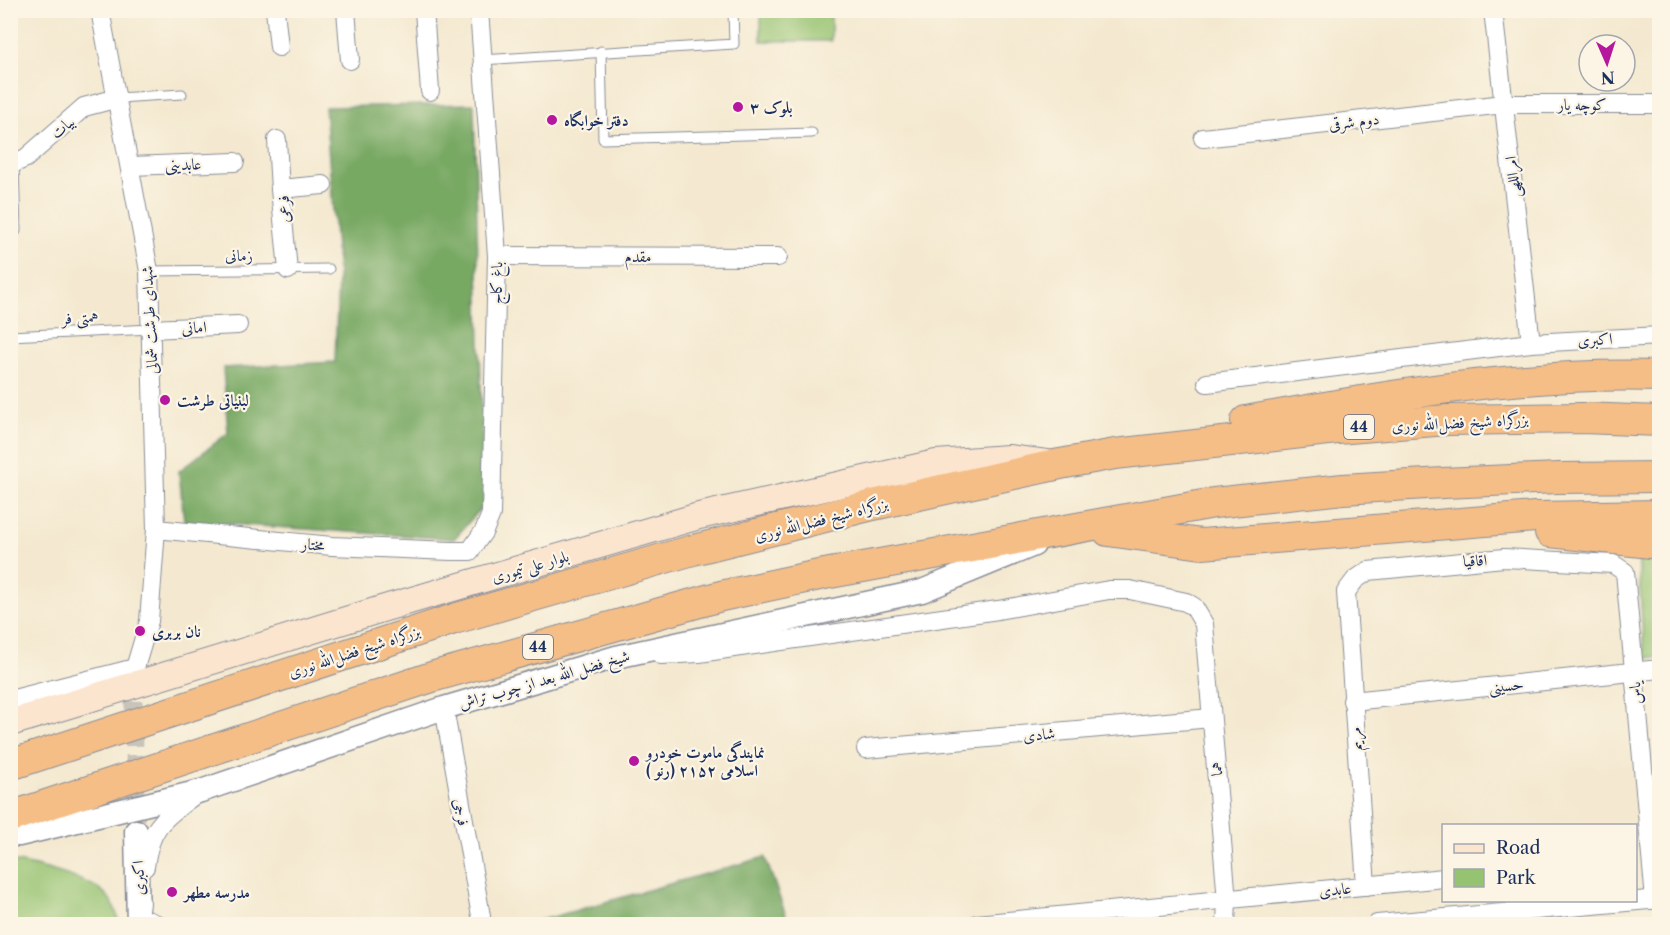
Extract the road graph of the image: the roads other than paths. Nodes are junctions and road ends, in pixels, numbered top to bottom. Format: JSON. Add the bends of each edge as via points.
{"nodes":[{"id":1,"x":100,"y":10,"type":"edge"},
{"id":2,"x":275,"y":10,"type":"edge"},
{"id":3,"x":346,"y":10,"type":"edge"},
{"id":4,"x":424,"y":10,"type":"edge"},
{"id":5,"x":479,"y":10,"type":"edge"},
{"id":6,"x":733,"y":10,"type":"edge"},
{"id":7,"x":1493,"y":10,"type":"edge"},
{"id":8,"x":279,"y":47,"type":"dead end"},
{"id":9,"x":601,"y":51,"type":"junction"},
{"id":10,"x":350,"y":60,"type":"dead end"},
{"id":11,"x":482,"y":60,"type":"junction"},
{"id":12,"x":429,"y":91,"type":"dead end"},
{"id":13,"x":182,"y":94,"type":"dead end"},
{"id":14,"x":118,"y":98,"type":"junction"},
{"id":15,"x":1504,"y":104,"type":"junction"},
{"id":16,"x":1659,"y":104,"type":"edge"},
{"id":17,"x":812,"y":133,"type":"dead end"},
{"id":18,"x":1203,"y":138,"type":"dead end"},
{"id":19,"x":277,"y":140,"type":"dead end"},
{"id":20,"x":235,"y":162,"type":"dead end"},
{"id":21,"x":12,"y":165,"type":"edge"},
{"id":22,"x":131,"y":166,"type":"junction"},
{"id":23,"x":323,"y":185,"type":"dead end"},
{"id":24,"x":280,"y":189,"type":"junction"},
{"id":25,"x":16,"y":231,"type":"dead end"},
{"id":26,"x":497,"y":256,"type":"junction"},
{"id":27,"x":778,"y":257,"type":"dead end"},
{"id":28,"x":329,"y":269,"type":"dead end"},
{"id":29,"x":288,"y":270,"type":"junction"},
{"id":30,"x":149,"y":271,"type":"junction"},
{"id":31,"x":238,"y":325,"type":"dead end"},
{"id":32,"x":151,"y":329,"type":"junction"},
{"id":33,"x":10,"y":336,"type":"edge"},
{"id":34,"x":1659,"y":336,"type":"edge"},
{"id":35,"x":1531,"y":343,"type":"junction"},
{"id":36,"x":1659,"y":370,"type":"edge"},
{"id":37,"x":1617,"y":375,"type":"junction"},
{"id":38,"x":1659,"y":376,"type":"edge"},
{"id":39,"x":1207,"y":383,"type":"dead end"},
{"id":40,"x":1659,"y":421,"type":"edge"},
{"id":41,"x":1115,"y":453,"type":"junction"},
{"id":42,"x":1060,"y":464,"type":"junction"},
{"id":43,"x":1659,"y":477,"type":"edge"},
{"id":44,"x":1659,"y":515,"type":"edge"},
{"id":45,"x":1476,"y":524,"type":"junction"},
{"id":46,"x":1078,"y":526,"type":"junction"},
{"id":47,"x":156,"y":529,"type":"junction"},
{"id":48,"x":1659,"y":544,"type":"edge"},
{"id":49,"x":470,"y":551,"type":"joint"},
{"id":50,"x":1613,"y":564,"type":"joint"},
{"id":51,"x":1346,"y":592,"type":"joint"},
{"id":52,"x":616,"y":657,"type":"junction"},
{"id":53,"x":1659,"y":669,"type":"edge"},
{"id":54,"x":1633,"y":672,"type":"junction"},
{"id":55,"x":10,"y":700,"type":"edge"},
{"id":56,"x":1352,"y":701,"type":"junction"},
{"id":57,"x":444,"y":708,"type":"junction"},
{"id":58,"x":1212,"y":718,"type":"junction"},
{"id":59,"x":10,"y":723,"type":"edge"},
{"id":60,"x":866,"y":749,"type":"dead end"},
{"id":61,"x":10,"y":765,"type":"edge"},
{"id":62,"x":201,"y":790,"type":"junction"},
{"id":63,"x":10,"y":817,"type":"edge"},
{"id":64,"x":136,"y":831,"type":"tunnel mouth"},
{"id":65,"x":10,"y":833,"type":"edge"},
{"id":66,"x":1648,"y":858,"type":"edge"},
{"id":67,"x":1442,"y":878,"type":"edge"},
{"id":68,"x":1366,"y":886,"type":"junction"},
{"id":69,"x":1657,"y":899,"type":"edge"},
{"id":70,"x":1227,"y":901,"type":"junction"},
{"id":71,"x":1637,"y":901,"type":"edge"},
{"id":72,"x":1623,"y":902,"type":"edge"},
{"id":73,"x":481,"y":916,"type":"dead end"},
{"id":74,"x":145,"y":922,"type":"edge"},
{"id":75,"x":977,"y":924,"type":"edge"},
{"id":76,"x":1226,"y":924,"type":"edge"},
{"id":77,"x":1377,"y":924,"type":"edge"}],
"edges":[{"from":1,"to":14,"type":"street","name":"شهدای طرشت شمالی"},
{"from":2,"to":8,"type":"street"},
{"from":3,"to":10,"type":"street"},
{"from":4,"to":12,"type":"street"},
{"from":5,"to":11,"type":"street","name":"باغ کاج"},
{"from":6,"to":9,"type":"lane","via":[[734,44]]},
{"from":7,"to":15,"type":"street","name":"امراللهی"},
{"from":9,"to":11,"type":"lane"},
{"from":9,"to":17,"type":"lane","via":[[603,139]]},
{"from":11,"to":26,"type":"street","name":"باغ کاج"},
{"from":13,"to":14,"type":"lane"},
{"from":14,"to":21,"type":"street","name":"بیات","via":[[84,107],[26,158]]},
{"from":14,"to":22,"type":"street","name":"شهدای طرشت شمالی"},
{"from":15,"to":16,"type":"street","name":"کوچه یار"},
{"from":15,"to":18,"type":"street","name":"دوم شرقی"},
{"from":15,"to":35,"type":"street","name":"امراللهی"},
{"from":19,"to":24,"type":"street"},
{"from":20,"to":22,"type":"street","name":"عابدینی"},
{"from":21,"to":25,"type":"lane"},
{"from":22,"to":30,"type":"street","name":"شهدای طرشت شمالی"},
{"from":23,"to":24,"type":"street","name":"فرعی"},
{"from":24,"to":29,"type":"street","name":"فرعی"},
{"from":26,"to":27,"type":"street","name":"مقدم"},
{"from":26,"to":49,"type":"street","name":"باغ کاج","via":[[491,514]]},
{"from":28,"to":29,"type":"lane","name":"زمانی"},
{"from":29,"to":30,"type":"lane","name":"زمانی"},
{"from":30,"to":32,"type":"street","name":"شهدای طرشت شمالی"},
{"from":31,"to":32,"type":"street","name":"امانی"},
{"from":32,"to":33,"type":"lane","name":"همتی فر"},
{"from":32,"to":47,"type":"street","name":"شهدای طرشت شمالی"},
{"from":34,"to":35,"type":"street","name":"اکبری"},
{"from":35,"to":39,"type":"street","name":"اکبری"},
{"from":36,"to":37,"type":"highway"},
{"from":37,"to":38,"type":"highway"},
{"from":37,"to":41,"type":"highway","via":[[1427,392],[1323,407],[1225,425]]},
{"from":40,"to":41,"type":"highway","name":"بزرگراه شیخ فضل‌الله نوری","number":"44","via":[[1447,420]]},
{"from":41,"to":42,"type":"highway","name":"بزرگراه شیخ فضل‌الله نوری","number":"44"},
{"from":42,"to":59,"type":"main road","name":"بلوار علی تیموری","via":[[1008,458],[936,463],[699,516]]},
{"from":42,"to":61,"type":"highway","name":"بزرگراه شیخ فضل‌الله نوری","number":"44","via":[[693,550],[454,619]]},
{"from":43,"to":46,"type":"highway","number":"44","via":[[1343,489],[1214,503]]},
{"from":44,"to":45,"type":"highway","via":[[1535,517]]},
{"from":45,"to":46,"type":"highway","via":[[1202,544]]},
{"from":45,"to":48,"type":"highway"},
{"from":46,"to":52,"type":"street","name":"شیخ فضل الله بعد از چوب تراش","via":[[922,591]]},
{"from":46,"to":63,"type":"highway","number":"44","via":[[721,596],[435,676]]},
{"from":47,"to":49,"type":"street","name":"مختار","via":[[332,546]]},
{"from":47,"to":55,"type":"street","name":"شهدای طرشت شمالی","via":[[149,621],[134,671]]},
{"from":50,"to":51,"type":"street","name":"اقاقیا","via":[[1504,558],[1368,571]]},
{"from":50,"to":54,"type":"street","name":"یاس","via":[[1625,572]]},
{"from":51,"to":56,"type":"street","name":"مریم"},
{"from":52,"to":57,"type":"street","name":"شیخ فضل الله بعد از چوب تراش"},
{"from":52,"to":58,"type":"street","name":"هما","via":[[699,653],[1109,590],[1130,590],[1178,600],[1194,607],[1200,615]]},
{"from":53,"to":54,"type":"street","name":"حسینی"},
{"from":54,"to":56,"type":"street","name":"حسینی"},
{"from":54,"to":66,"type":"street","name":"یاس"},
{"from":56,"to":68,"type":"street","name":"مریم"},
{"from":57,"to":62,"type":"street","name":"شیخ فضل الله بعد از چوب تراش"},
{"from":57,"to":73,"type":"street","name":"فرجی"},
{"from":58,"to":60,"type":"street","name":"شادی"},
{"from":58,"to":70,"type":"street","name":"هما"},
{"from":62,"to":65,"type":"street","name":"شیخ فضل الله بعد از چوب تراش","via":[[19,835]]},
{"from":62,"to":74,"type":"street","via":[[165,818],[148,841]]},
{"from":64,"to":74,"type":"street","name":"اکبری"},
{"from":66,"to":69,"type":"street","name":"یاس"},
{"from":67,"to":68,"type":"street","name":"عابدی"},
{"from":68,"to":70,"type":"street","name":"عابدی"},
{"from":69,"to":71,"type":"street"},
{"from":70,"to":75,"type":"street","name":"عابدی"},
{"from":70,"to":76,"type":"street","name":"هما"},
{"from":72,"to":77,"type":"street"}]}
